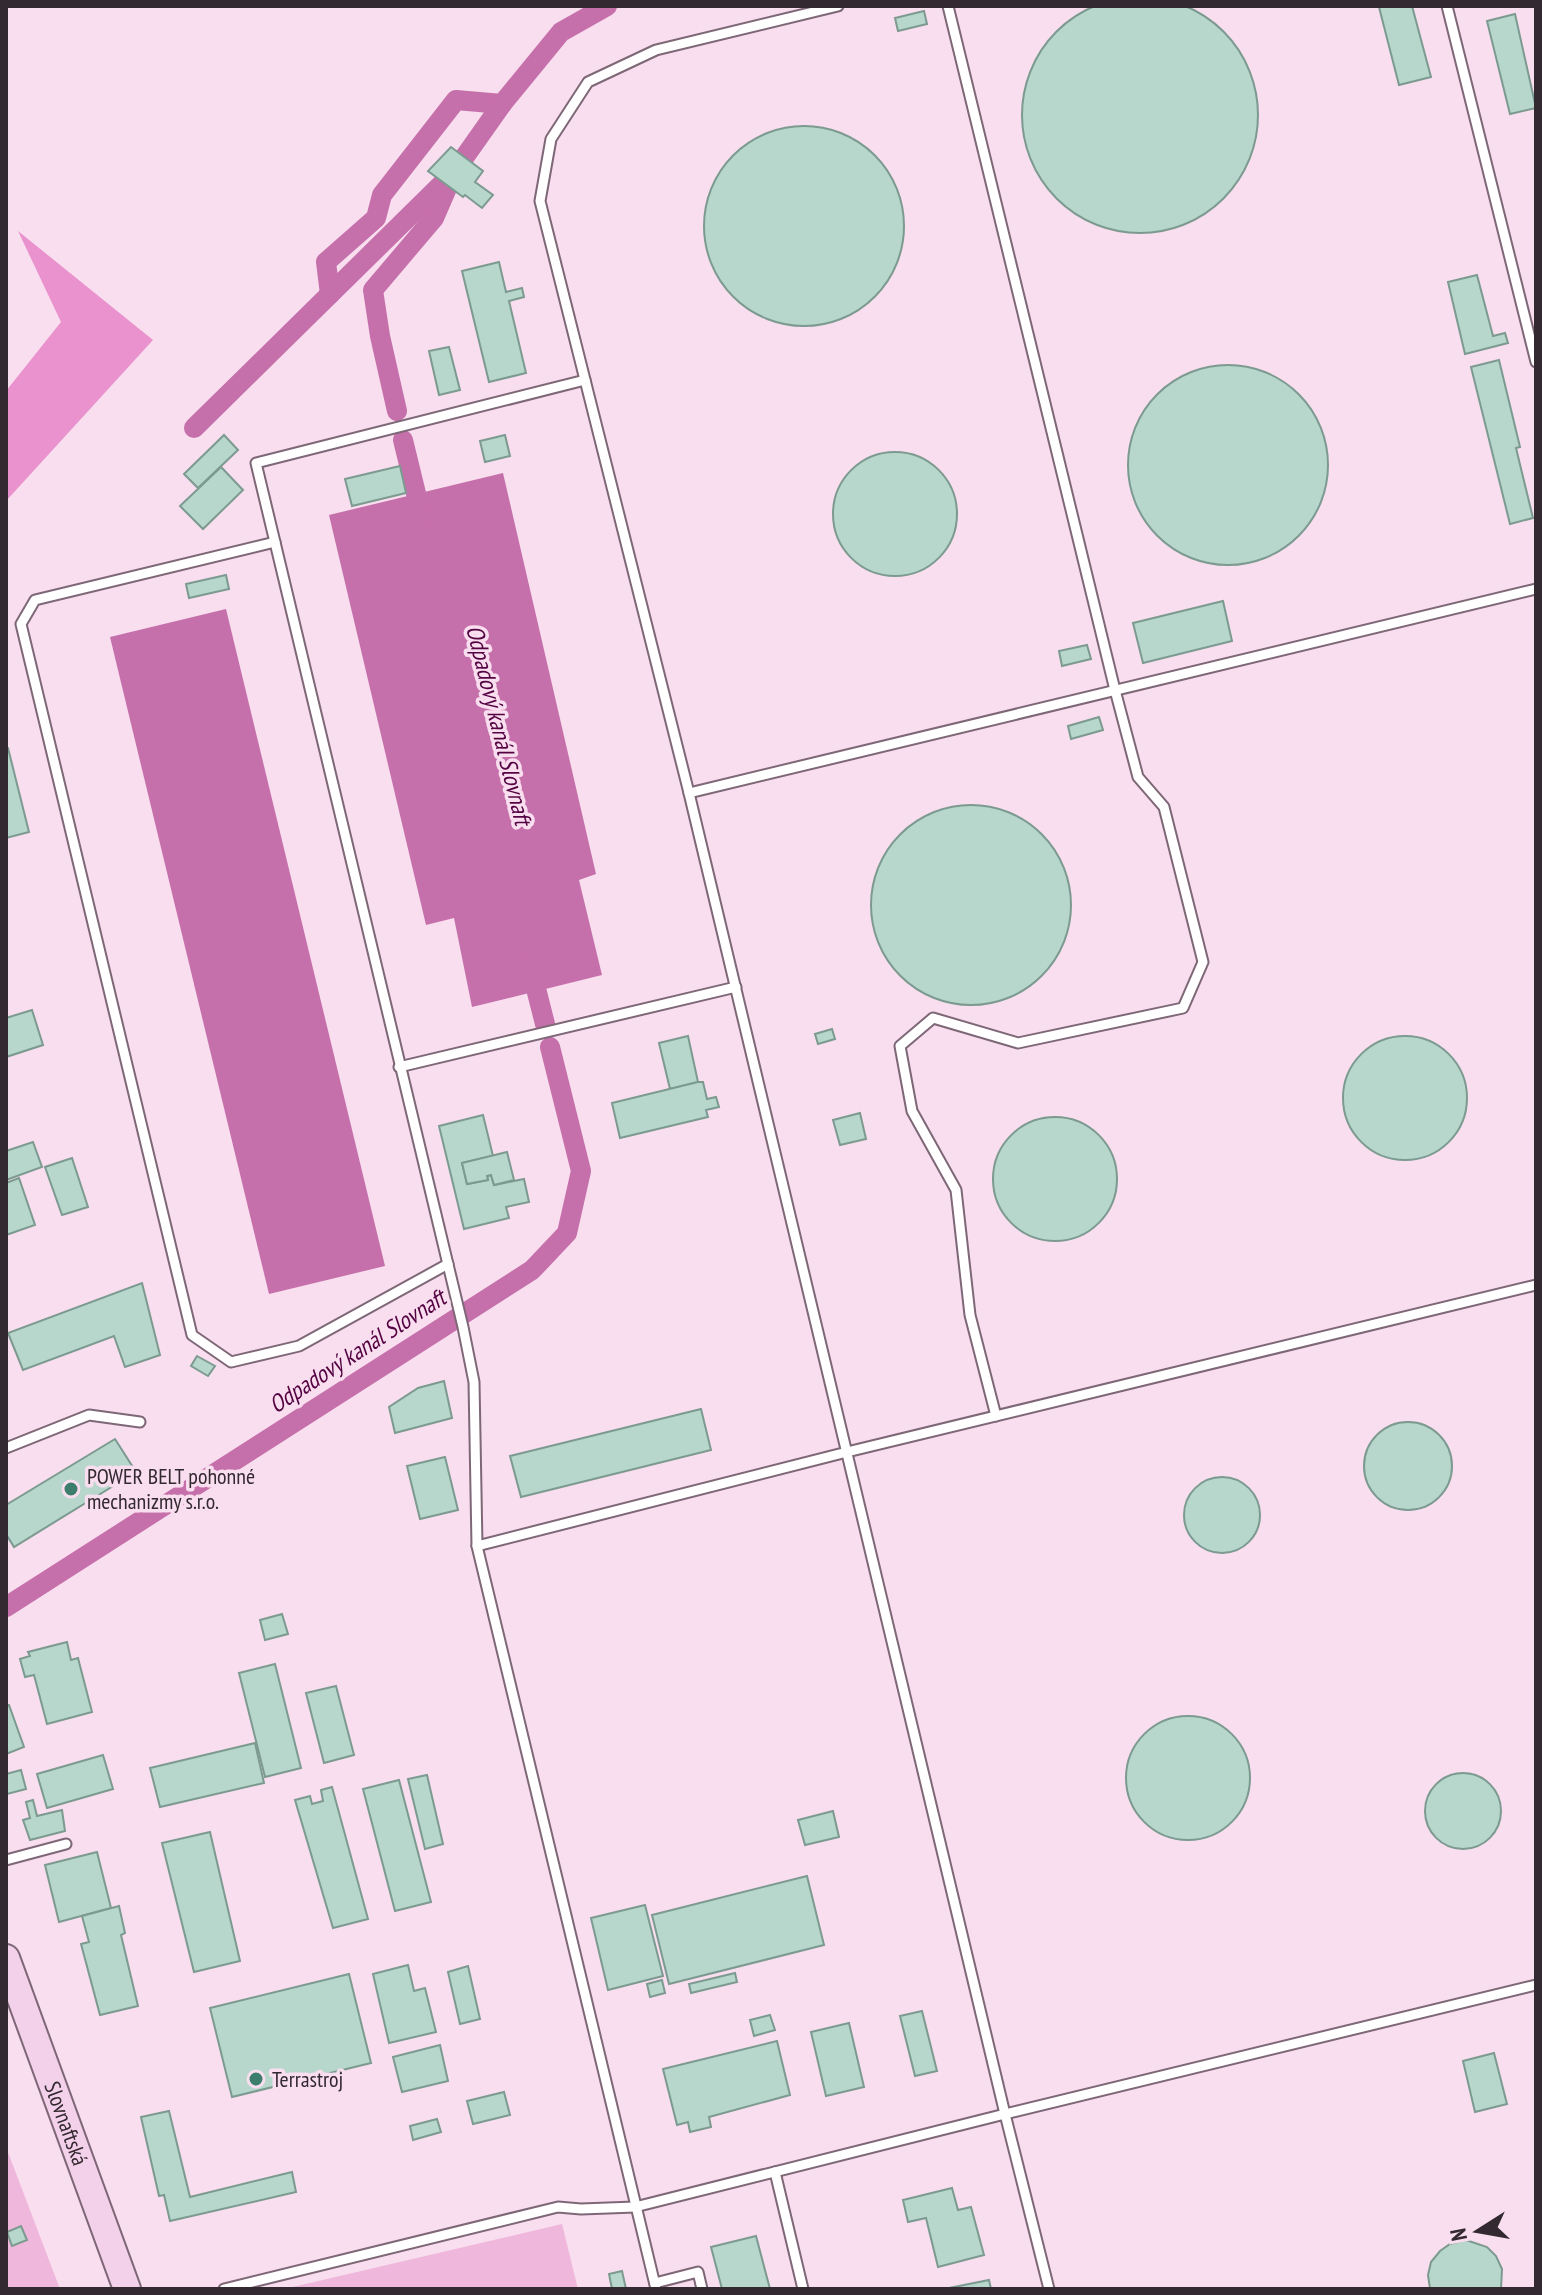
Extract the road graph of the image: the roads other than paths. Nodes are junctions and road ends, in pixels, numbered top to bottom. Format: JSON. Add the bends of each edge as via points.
{"nodes":[{"id":1,"x":838,"y":6,"type":"edge"},
{"id":2,"x":948,"y":6,"type":"edge"},
{"id":3,"x":1447,"y":6,"type":"edge"},
{"id":4,"x":1536,"y":362,"type":"edge"},
{"id":5,"x":585,"y":380,"type":"junction"},
{"id":6,"x":275,"y":542,"type":"junction"},
{"id":7,"x":1536,"y":589,"type":"edge"},
{"id":8,"x":1115,"y":690,"type":"junction"},
{"id":9,"x":689,"y":793,"type":"junction"},
{"id":10,"x":736,"y":987,"type":"junction"},
{"id":11,"x":399,"y":1067,"type":"junction"},
{"id":12,"x":448,"y":1264,"type":"junction"},
{"id":13,"x":1536,"y":1285,"type":"edge"},
{"id":14,"x":996,"y":1416,"type":"junction"},
{"id":15,"x":140,"y":1422,"type":"dead end"},
{"id":16,"x":6,"y":1448,"type":"edge"},
{"id":17,"x":847,"y":1452,"type":"junction"},
{"id":18,"x":477,"y":1546,"type":"junction"},
{"id":19,"x":66,"y":1844,"type":"dead end"},
{"id":20,"x":6,"y":1860,"type":"edge"},
{"id":21,"x":6,"y":1958,"type":"edge"},
{"id":22,"x":1536,"y":1985,"type":"edge"},
{"id":23,"x":1005,"y":2114,"type":"junction"},
{"id":24,"x":775,"y":2172,"type":"junction"},
{"id":25,"x":635,"y":2207,"type":"junction"},
{"id":26,"x":655,"y":2286,"type":"edge"},
{"id":27,"x":127,"y":2289,"type":"edge"},
{"id":28,"x":224,"y":2289,"type":"edge"},
{"id":29,"x":702,"y":2289,"type":"edge"},
{"id":30,"x":803,"y":2289,"type":"edge"},
{"id":31,"x":1049,"y":2289,"type":"edge"}],
"edges":[{"from":1,"to":5,"type":"lane","via":[[656,50],[588,82],[551,139],[540,201]]},
{"from":2,"to":8,"type":"lane"},
{"from":3,"to":4,"type":"lane"},
{"from":5,"to":6,"type":"lane","via":[[256,463]]},
{"from":5,"to":9,"type":"lane"},
{"from":6,"to":11,"type":"lane"},
{"from":6,"to":12,"type":"lane","via":[[35,600],[21,624],[192,1335],[231,1362],[299,1346]]},
{"from":7,"to":8,"type":"lane"},
{"from":8,"to":9,"type":"lane"},
{"from":8,"to":14,"type":"lane","via":[[1138,777],[1164,807],[1203,962],[1183,1008],[1018,1043],[933,1018],[900,1046],[912,1111],[956,1190],[970,1315]]},
{"from":9,"to":10,"type":"lane"},
{"from":10,"to":11,"type":"lane"},
{"from":10,"to":17,"type":"lane"},
{"from":11,"to":12,"type":"lane"},
{"from":12,"to":18,"type":"lane","via":[[474,1382]]},
{"from":13,"to":14,"type":"lane"},
{"from":14,"to":17,"type":"lane"},
{"from":15,"to":16,"type":"lane","via":[[89,1415]]},
{"from":17,"to":18,"type":"lane"},
{"from":17,"to":23,"type":"lane"},
{"from":18,"to":25,"type":"lane"},
{"from":19,"to":20,"type":"lane"},
{"from":21,"to":27,"type":"main road","name":"Slovnaftská"},
{"from":22,"to":23,"type":"lane"},
{"from":23,"to":24,"type":"lane"},
{"from":23,"to":31,"type":"lane"},
{"from":24,"to":25,"type":"lane"},
{"from":24,"to":30,"type":"lane"},
{"from":25,"to":26,"type":"lane"},
{"from":25,"to":28,"type":"lane","via":[[558,2207]]},
{"from":26,"to":29,"type":"lane","via":[[698,2272]]}]}
